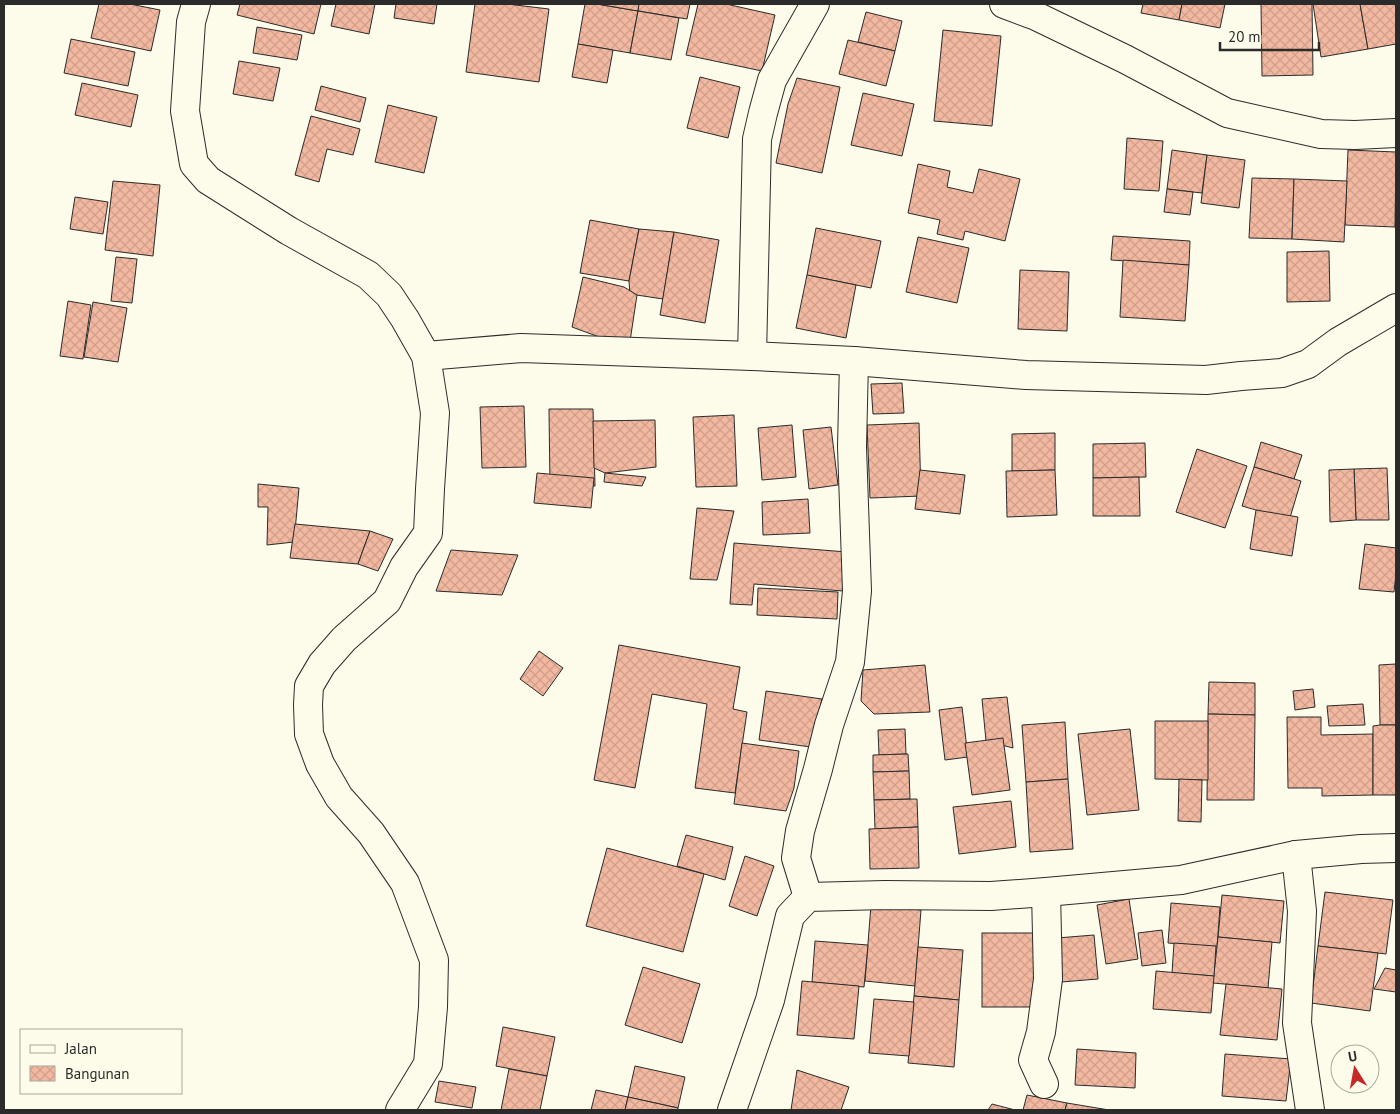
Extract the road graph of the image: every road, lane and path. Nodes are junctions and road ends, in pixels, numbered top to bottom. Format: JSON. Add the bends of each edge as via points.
{"nodes":[{"id":1,"x":196,"y":4,"type":"edge"},
{"id":2,"x":814,"y":4,"type":"edge"},
{"id":3,"x":1004,"y":4,"type":"edge"},
{"id":4,"x":1396,"y":133,"type":"edge"},
{"id":5,"x":1396,"y":308,"type":"edge"},
{"id":6,"x":426,"y":356,"type":"junction"},
{"id":7,"x":752,"y":356,"type":"junction"},
{"id":8,"x":854,"y":361,"type":"junction"},
{"id":9,"x":1396,"y":848,"type":"edge"},
{"id":10,"x":1296,"y":855,"type":"junction"},
{"id":11,"x":1046,"y":892,"type":"junction"},
{"id":12,"x":808,"y":897,"type":"junction"},
{"id":13,"x":1044,"y":1084,"type":"dead end"},
{"id":14,"x":400,"y":1110,"type":"edge"},
{"id":15,"x":732,"y":1110,"type":"edge"},
{"id":16,"x":1310,"y":1110,"type":"edge"}],
"edges":[{"from":1,"to":6,"type":"street","via":[[191,22],[185,111],[194,164],[208,180],[289,232],[368,275],[389,295]]},
{"from":2,"to":7,"type":"street","via":[[772,80],[757,139]]},
{"from":3,"to":4,"type":"street","via":[[1045,20],[1227,113],[1321,134]]},
{"from":5,"to":8,"type":"street","via":[[1308,364],[1282,373],[1206,380],[1026,375]]},
{"from":6,"to":7,"type":"street","via":[[521,348]]},
{"from":6,"to":14,"type":"street","via":[[436,413],[428,533],[404,568],[387,602],[344,639],[322,664],[309,686],[308,705],[309,734],[320,764],[339,797],[371,833],[404,883],[434,960],[428,1064]]},
{"from":7,"to":8,"type":"street"},
{"from":8,"to":12,"type":"street","via":[[852,447],[857,591],[850,662],[800,831],[796,858]]},
{"from":9,"to":10,"type":"street"},
{"from":10,"to":11,"type":"street","via":[[1181,880]]},
{"from":10,"to":16,"type":"street","via":[[1302,910],[1297,1023]]},
{"from":11,"to":12,"type":"street","via":[[991,896]]},
{"from":11,"to":13,"type":"street","via":[[1048,979],[1041,1032],[1033,1060]]},
{"from":12,"to":15,"type":"street","via":[[790,916],[770,1000]]}]}
